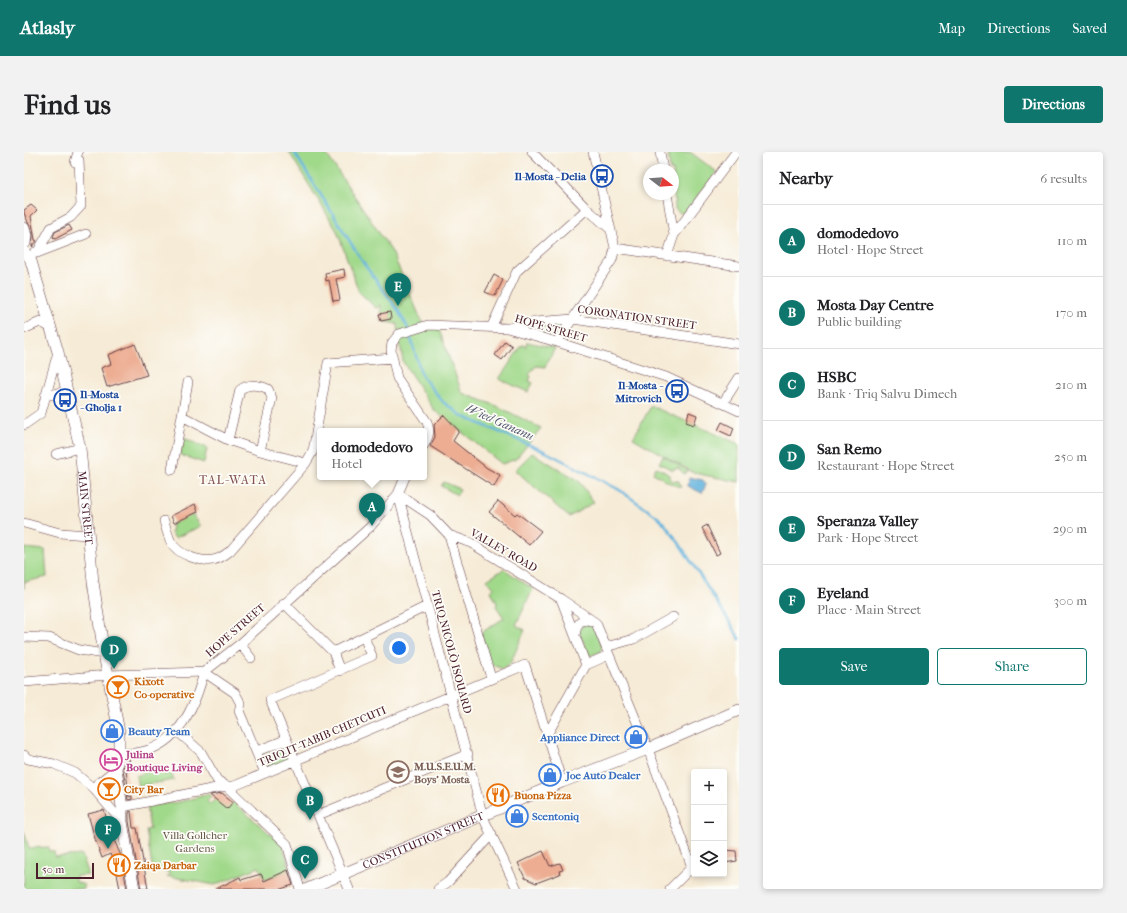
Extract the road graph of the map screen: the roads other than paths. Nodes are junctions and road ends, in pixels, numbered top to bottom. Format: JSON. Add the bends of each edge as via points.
{"nodes":[{"id":1,"x":78,"y":152,"type":"edge"},
{"id":2,"x":532,"y":152,"type":"edge"},
{"id":3,"x":593,"y":152,"type":"edge"},
{"id":4,"x":660,"y":152,"type":"edge"},
{"id":5,"x":736,"y":152,"type":"edge"},
{"id":6,"x":662,"y":164,"type":"edge"},
{"id":7,"x":668,"y":200,"type":"edge"},
{"id":8,"x":587,"y":209,"type":"junction"},
{"id":9,"x":24,"y":228,"type":"edge"},
{"id":10,"x":610,"y":228,"type":"junction"},
{"id":11,"x":86,"y":234,"type":"dead end"},
{"id":12,"x":674,"y":235,"type":"junction"},
{"id":13,"x":24,"y":247,"type":"edge"},
{"id":14,"x":615,"y":248,"type":"junction"},
{"id":15,"x":37,"y":253,"type":"junction"},
{"id":16,"x":667,"y":256,"type":"junction"},
{"id":17,"x":739,"y":266,"type":"edge"},
{"id":18,"x":573,"y":319,"type":"junction"},
{"id":19,"x":50,"y":327,"type":"junction"},
{"id":20,"x":491,"y":328,"type":"junction"},
{"id":21,"x":507,"y":328,"type":"junction"},
{"id":22,"x":24,"y":329,"type":"edge"},
{"id":23,"x":558,"y":342,"type":"junction"},
{"id":24,"x":739,"y":344,"type":"edge"},
{"id":25,"x":58,"y":352,"type":"junction"},
{"id":26,"x":392,"y":358,"type":"junction"},
{"id":27,"x":739,"y":378,"type":"edge"},
{"id":28,"x":188,"y":382,"type":"dead end"},
{"id":29,"x":68,"y":391,"type":"junction"},
{"id":30,"x":45,"y":396,"type":"junction"},
{"id":31,"x":723,"y":403,"type":"junction"},
{"id":32,"x":739,"y":411,"type":"edge"},
{"id":33,"x":182,"y":416,"type":"junction"},
{"id":34,"x":24,"y":425,"type":"edge"},
{"id":35,"x":228,"y":440,"type":"junction"},
{"id":36,"x":427,"y":440,"type":"edge"},
{"id":37,"x":80,"y":448,"type":"junction"},
{"id":38,"x":260,"y":451,"type":"junction"},
{"id":39,"x":56,"y":454,"type":"dead end"},
{"id":40,"x":306,"y":463,"type":"junction"},
{"id":41,"x":172,"y":470,"type":"dead end"},
{"id":42,"x":404,"y":480,"type":"edge"},
{"id":43,"x":398,"y":494,"type":"junction"},
{"id":44,"x":164,"y":521,"type":"dead end"},
{"id":45,"x":24,"y":523,"type":"edge"},
{"id":46,"x":88,"y":535,"type":"junction"},
{"id":47,"x":449,"y":535,"type":"junction"},
{"id":48,"x":561,"y":598,"type":"junction"},
{"id":49,"x":284,"y":603,"type":"junction"},
{"id":50,"x":427,"y":606,"type":"junction"},
{"id":51,"x":673,"y":616,"type":"dead end"},
{"id":52,"x":596,"y":623,"type":"junction"},
{"id":53,"x":575,"y":635,"type":"junction"},
{"id":54,"x":24,"y":637,"type":"edge"},
{"id":55,"x":364,"y":637,"type":"junction"},
{"id":56,"x":240,"y":644,"type":"junction"},
{"id":57,"x":607,"y":651,"type":"junction"},
{"id":58,"x":333,"y":652,"type":"junction"},
{"id":59,"x":104,"y":654,"type":"junction"},
{"id":60,"x":252,"y":658,"type":"dead end"},
{"id":61,"x":586,"y":665,"type":"junction"},
{"id":62,"x":340,"y":671,"type":"junction"},
{"id":63,"x":204,"y":672,"type":"junction"},
{"id":64,"x":108,"y":675,"type":"junction"},
{"id":65,"x":491,"y":678,"type":"junction"},
{"id":66,"x":24,"y":682,"type":"edge"},
{"id":67,"x":451,"y":695,"type":"junction"},
{"id":68,"x":734,"y":712,"type":"edge"},
{"id":69,"x":177,"y":731,"type":"junction"},
{"id":70,"x":548,"y":733,"type":"junction"},
{"id":71,"x":285,"y":740,"type":"junction"},
{"id":72,"x":648,"y":749,"type":"junction"},
{"id":73,"x":257,"y":751,"type":"junction"},
{"id":74,"x":119,"y":753,"type":"junction"},
{"id":75,"x":468,"y":754,"type":"junction"},
{"id":76,"x":25,"y":759,"type":"edge"},
{"id":77,"x":294,"y":760,"type":"junction"},
{"id":78,"x":116,"y":769,"type":"junction"},
{"id":79,"x":265,"y":773,"type":"junction"},
{"id":80,"x":562,"y":782,"type":"junction"},
{"id":81,"x":226,"y":786,"type":"junction"},
{"id":82,"x":94,"y":789,"type":"junction"},
{"id":83,"x":122,"y":807,"type":"junction"},
{"id":84,"x":318,"y":815,"type":"junction"},
{"id":85,"x":483,"y":817,"type":"junction"},
{"id":86,"x":122,"y":822,"type":"junction"},
{"id":87,"x":492,"y":834,"type":"junction"},
{"id":88,"x":343,"y":874,"type":"junction"},
{"id":89,"x":134,"y":889,"type":"edge"},
{"id":90,"x":300,"y":889,"type":"edge"},
{"id":91,"x":307,"y":889,"type":"edge"},
{"id":92,"x":349,"y":889,"type":"edge"},
{"id":93,"x":438,"y":889,"type":"edge"},
{"id":94,"x":516,"y":889,"type":"edge"},
{"id":95,"x":670,"y":889,"type":"edge"}],
"edges":[{"from":1,"to":15,"type":"street","via":[[75,162],[79,160],[81,206],[71,217],[51,228]]},
{"from":2,"to":8,"type":"street"},
{"from":3,"to":10,"type":"street"},
{"from":4,"to":6,"type":"street"},
{"from":5,"to":12,"type":"street"},
{"from":7,"to":12,"type":"street"},
{"from":8,"to":10,"type":"street"},
{"from":8,"to":20,"type":"street","via":[[517,271]]},
{"from":9,"to":13,"type":"main road"},
{"from":10,"to":14,"type":"street"},
{"from":11,"to":15,"type":"street"},
{"from":12,"to":16,"type":"street"},
{"from":13,"to":15,"type":"street"},
{"from":13,"to":19,"type":"main road","name":"MAIN STREET","via":[[30,258]]},
{"from":14,"to":16,"type":"street"},
{"from":14,"to":18,"type":"street","via":[[612,260]]},
{"from":16,"to":17,"type":"street"},
{"from":18,"to":21,"type":"street","name":"CORONATION STREET","via":[[535,322]]},
{"from":18,"to":23,"type":"street"},
{"from":18,"to":24,"type":"street","name":"CORONATION STREET"},
{"from":19,"to":22,"type":"street","via":[[40,322]]},
{"from":19,"to":25,"type":"main road","name":"MAIN STREET"},
{"from":20,"to":21,"type":"street","name":"HOPE STREET"},
{"from":20,"to":26,"type":"street","name":"HOPE STREET","via":[[428,325],[399,334],[392,343]]},
{"from":21,"to":23,"type":"street","name":"HOPE STREET"},
{"from":23,"to":31,"type":"street","name":"HOPE STREET","via":[[666,377]]},
{"from":25,"to":29,"type":"main road","name":"MAIN STREET"},
{"from":25,"to":30,"type":"street"},
{"from":26,"to":36,"type":"street","name":"HOPE STREET","via":[[397,378],[429,429]]},
{"from":26,"to":40,"type":"street","via":[[328,363],[313,451]]},
{"from":27,"to":31,"type":"street"},
{"from":28,"to":33,"type":"street"},
{"from":29,"to":30,"type":"street"},
{"from":29,"to":37,"type":"main road","name":"MAIN STREET"},
{"from":30,"to":34,"type":"street","via":[[41,413]]},
{"from":31,"to":32,"type":"street","name":"HOPE STREET"},
{"from":33,"to":35,"type":"street"},
{"from":33,"to":41,"type":"street"},
{"from":35,"to":38,"type":"street"},
{"from":35,"to":38,"type":"street","via":[[240,390],[250,385],[268,388],[272,398]]},
{"from":37,"to":39,"type":"street"},
{"from":37,"to":46,"type":"main road","name":"MAIN STREET"},
{"from":38,"to":40,"type":"street"},
{"from":40,"to":44,"type":"street","via":[[222,557],[213,560],[201,559],[179,551],[171,543]]},
{"from":42,"to":43,"type":"street","name":"HOPE STREET"},
{"from":43,"to":47,"type":"street","name":"VALLEY ROAD","via":[[430,515]]},
{"from":43,"to":49,"type":"street","name":"HOPE STREET","via":[[370,527]]},
{"from":43,"to":50,"type":"street","name":"TRIQ NICOLÒ ISOUARD"},
{"from":45,"to":46,"type":"street","via":[[60,533]]},
{"from":46,"to":59,"type":"main road","name":"MAIN STREET"},
{"from":47,"to":48,"type":"street","name":"VALLEY ROAD","via":[[471,543]]},
{"from":47,"to":65,"type":"street"},
{"from":48,"to":52,"type":"street","name":"VALLEY ROAD"},
{"from":48,"to":53,"type":"street"},
{"from":49,"to":56,"type":"street","name":"HOPE STREET"},
{"from":49,"to":58,"type":"street"},
{"from":50,"to":55,"type":"street"},
{"from":50,"to":67,"type":"street","name":"TRIQ NICOLÒ ISOUARD"},
{"from":51,"to":57,"type":"street","via":[[634,639]]},
{"from":52,"to":53,"type":"street","via":[[581,621]]},
{"from":52,"to":57,"type":"street"},
{"from":53,"to":61,"type":"street"},
{"from":54,"to":59,"type":"street","via":[[49,638],[79,650]]},
{"from":55,"to":58,"type":"street"},
{"from":55,"to":62,"type":"street","via":[[372,656]]},
{"from":56,"to":60,"type":"street"},
{"from":56,"to":63,"type":"street","name":"HOPE STREET"},
{"from":57,"to":61,"type":"street"},
{"from":57,"to":72,"type":"street"},
{"from":58,"to":62,"type":"street"},
{"from":59,"to":64,"type":"main road","name":"MAIN STREET"},
{"from":61,"to":70,"type":"street"},
{"from":62,"to":71,"type":"street","via":[[270,700]]},
{"from":63,"to":64,"type":"street","name":"HOPE STREET"},
{"from":63,"to":69,"type":"street","via":[[195,702]]},
{"from":63,"to":73,"type":"street","via":[[235,693],[241,704],[239,711]]},
{"from":64,"to":66,"type":"street","name":"HOPE STREET"},
{"from":64,"to":74,"type":"main road","name":"MAIN STREET","via":[[119,732]]},
{"from":65,"to":67,"type":"street","name":"TRIQ IT-TABIB CHETCUTI"},
{"from":65,"to":70,"type":"street","name":"TRIQ IT-TABIB CHETCUTI","via":[[525,665]]},
{"from":67,"to":75,"type":"street","name":"TRIQ NICOLÒ ISOUARD"},
{"from":67,"to":77,"type":"street","name":"TRIQ IT-TABIB CHETCUTI"},
{"from":68,"to":72,"type":"main road","name":"CONSTITUTION STREET"},
{"from":69,"to":74,"type":"street","via":[[154,748],[134,754]]},
{"from":69,"to":81,"type":"street","via":[[201,752],[217,780]]},
{"from":70,"to":80,"type":"street"},
{"from":71,"to":73,"type":"street","name":"TRIQ IT-TABIB CHETCUTI"},
{"from":71,"to":77,"type":"street"},
{"from":72,"to":80,"type":"main road","name":"CONSTITUTION STREET"},
{"from":72,"to":95,"type":"street","via":[[692,867]]},
{"from":73,"to":79,"type":"street"},
{"from":74,"to":78,"type":"main road","name":"MAIN STREET"},
{"from":75,"to":84,"type":"street"},
{"from":75,"to":85,"type":"street","name":"TRIQ NICOLÒ ISOUARD"},
{"from":76,"to":82,"type":"street","via":[[54,764],[75,773]]},
{"from":77,"to":79,"type":"street","name":"TRIQ IT-TABIB CHETCUTI"},
{"from":77,"to":84,"type":"street"},
{"from":78,"to":82,"type":"street"},
{"from":78,"to":83,"type":"main road","name":"MAIN STREET"},
{"from":79,"to":81,"type":"street","name":"TRIQ IT-TABIB CHETCUTI","via":[[234,786]]},
{"from":80,"to":85,"type":"main road","name":"CONSTITUTION STREET"},
{"from":81,"to":83,"type":"street","name":"TRIQ IT-TABIB CHETCUTI"},
{"from":81,"to":90,"type":"street","via":[[287,844]]},
{"from":82,"to":86,"type":"street"},
{"from":83,"to":86,"type":"main road","name":"MAIN STREET"},
{"from":84,"to":88,"type":"street"},
{"from":85,"to":87,"type":"street","name":"TRIQ NICOLÒ ISOUARD"},
{"from":85,"to":88,"type":"main road","name":"CONSTITUTION STREET"},
{"from":86,"to":89,"type":"main road","name":"MAIN STREET"},
{"from":87,"to":93,"type":"street","via":[[448,882]]},
{"from":87,"to":94,"type":"street","name":"TRIQ NICOLÒ ISOUARD"},
{"from":88,"to":91,"type":"main road","name":"CONSTITUTION STREET"},
{"from":88,"to":92,"type":"street"}]}
